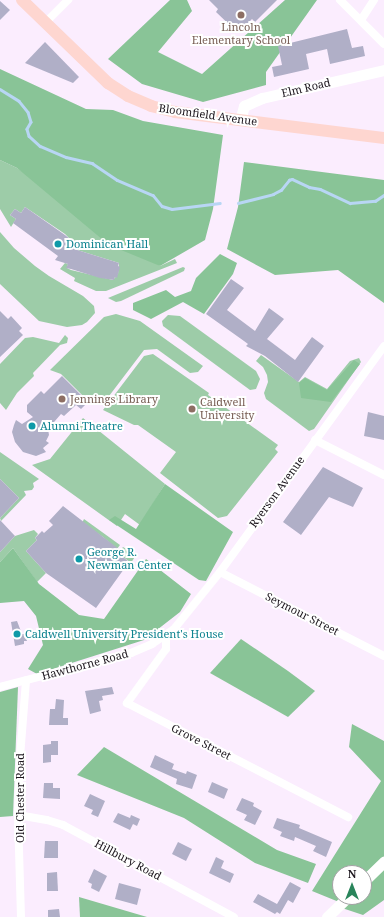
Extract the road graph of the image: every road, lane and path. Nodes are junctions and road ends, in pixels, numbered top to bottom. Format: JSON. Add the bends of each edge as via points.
{"nodes":[{"id":1,"x":22,"y":0,"type":"edge"},
{"id":2,"x":68,"y":0,"type":"edge"},
{"id":3,"x":340,"y":0,"type":"edge"},
{"id":4,"x":374,"y":0,"type":"edge"},
{"id":5,"x":361,"y":20,"type":"junction"},
{"id":6,"x":45,"y":23,"type":"junction"},
{"id":7,"x":384,"y":44,"type":"edge"},
{"id":8,"x":384,"y":70,"type":"edge"},
{"id":9,"x":240,"y":120,"type":"junction"},
{"id":10,"x":384,"y":138,"type":"edge"},
{"id":11,"x":384,"y":346,"type":"edge"},
{"id":12,"x":315,"y":440,"type":"junction"},
{"id":13,"x":384,"y":475,"type":"edge"},
{"id":14,"x":220,"y":572,"type":"junction"},
{"id":15,"x":166,"y":635,"type":"junction"},
{"id":16,"x":384,"y":656,"type":"edge"},
{"id":17,"x":26,"y":680,"type":"junction"},
{"id":18,"x":0,"y":687,"type":"edge"},
{"id":19,"x":18,"y":815,"type":"junction"},
{"id":20,"x":348,"y":817,"type":"dead end"},
{"id":21,"x":384,"y":862,"type":"edge"},
{"id":22,"x":372,"y":873,"type":"edge"},
{"id":23,"x":340,"y":905,"type":"edge"},
{"id":24,"x":21,"y":917,"type":"edge"},
{"id":25,"x":234,"y":917,"type":"edge"},
{"id":26,"x":327,"y":917,"type":"edge"}],
"edges":[{"from":1,"to":6,"type":"main road","name":"Bloomfield Avenue"},
{"from":2,"to":6,"type":"street"},
{"from":3,"to":5,"type":"street"},
{"from":4,"to":5,"type":"street"},
{"from":5,"to":7,"type":"street"},
{"from":6,"to":9,"type":"main road","name":"Bloomfield Avenue","via":[[99,76],[128,96],[163,110]]},
{"from":8,"to":9,"type":"street","name":"Elm Road","via":[[262,98],[244,106]]},
{"from":9,"to":10,"type":"main road","name":"Bloomfield Avenue"},
{"from":11,"to":12,"type":"street","name":"Ryerson Avenue"},
{"from":12,"to":13,"type":"street"},
{"from":12,"to":14,"type":"street","name":"Ryerson Avenue"},
{"from":14,"to":15,"type":"street","name":"Ryerson Avenue","via":[[184,619]]},
{"from":14,"to":16,"type":"street","name":"Seymour Street"},
{"from":15,"to":17,"type":"street","name":"Hawthorne Road","via":[[131,653]]},
{"from":15,"to":20,"type":"street","name":"Grove Street","via":[[166,649],[127,703]]},
{"from":17,"to":18,"type":"street","name":"Hawthorne Road"},
{"from":17,"to":19,"type":"street","name":"Old Chester Road"},
{"from":19,"to":24,"type":"street","name":"Old Chester Road"},
{"from":19,"to":25,"type":"street","name":"Hillbury Road","via":[[63,825]]},
{"from":21,"to":22,"type":"street"},
{"from":23,"to":26,"type":"street"}]}
